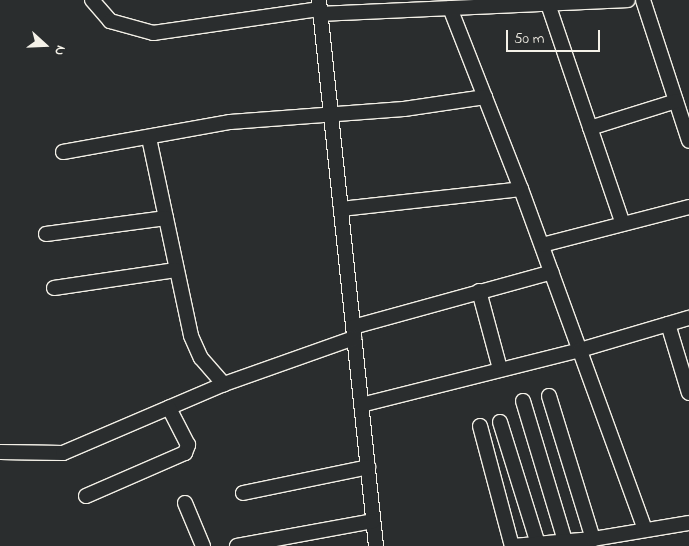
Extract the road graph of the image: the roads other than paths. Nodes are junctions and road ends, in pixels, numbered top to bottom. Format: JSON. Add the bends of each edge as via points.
{"nodes":[{"id":1,"x":92,"y":0,"type":"edge"},
{"id":2,"x":628,"y":0,"type":"edge"},
{"id":3,"x":643,"y":0,"type":"edge"},
{"id":4,"x":548,"y":4,"type":"junction"},
{"id":5,"x":320,"y":8,"type":"edge"},
{"id":6,"x":450,"y":8,"type":"junction"},
{"id":7,"x":485,"y":97,"type":"junction"},
{"id":8,"x":676,"y":101,"type":"junction"},
{"id":9,"x":331,"y":115,"type":"junction"},
{"id":10,"x":590,"y":128,"type":"junction"},
{"id":11,"x":149,"y":138,"type":"junction"},
{"id":12,"x":689,"y":141,"type":"edge"},
{"id":13,"x":63,"y":152,"type":"dead end"},
{"id":14,"x":521,"y":189,"type":"junction"},
{"id":15,"x":689,"y":207,"type":"edge"},
{"id":16,"x":341,"y":209,"type":"junction"},
{"id":17,"x":166,"y":218,"type":"junction"},
{"id":18,"x":623,"y":224,"type":"junction"},
{"id":19,"x":46,"y":234,"type":"dead end"},
{"id":20,"x":542,"y":245,"type":"junction"},
{"id":21,"x":176,"y":270,"type":"junction"},
{"id":22,"x":552,"y":272,"type":"junction"},
{"id":23,"x":54,"y":288,"type":"dead end"},
{"id":24,"x":479,"y":291,"type":"junction"},
{"id":25,"x":689,"y":318,"type":"edge"},
{"id":26,"x":668,"y":324,"type":"junction"},
{"id":27,"x":354,"y":333,"type":"junction"},
{"id":28,"x":580,"y":350,"type":"junction"},
{"id":29,"x":500,"y":369,"type":"junction"},
{"id":30,"x":224,"y":384,"type":"junction"},
{"id":31,"x":689,"y":393,"type":"edge"},
{"id":32,"x":549,"y":396,"type":"dead end"},
{"id":33,"x":523,"y":401,"type":"dead end"},
{"id":34,"x":361,"y":405,"type":"junction"},
{"id":35,"x":169,"y":408,"type":"junction"},
{"id":36,"x":500,"y":422,"type":"dead end"},
{"id":37,"x":480,"y":426,"type":"dead end"},
{"id":38,"x":0,"y":452,"type":"edge"},
{"id":39,"x":368,"y":467,"type":"junction"},
{"id":40,"x":243,"y":493,"type":"dead end"},
{"id":41,"x":86,"y":496,"type":"dead end"},
{"id":42,"x":185,"y":503,"type":"dead end"},
{"id":43,"x":373,"y":521,"type":"junction"},
{"id":44,"x":689,"y":523,"type":"edge"},
{"id":45,"x":645,"y":529,"type":"junction"},
{"id":46,"x":593,"y":539,"type":"junction"},
{"id":47,"x":565,"y":541,"type":"junction"},
{"id":48,"x":538,"y":544,"type":"junction"},
{"id":49,"x":202,"y":546,"type":"edge"},
{"id":50,"x":237,"y":546,"type":"edge"},
{"id":51,"x":376,"y":546,"type":"edge"},
{"id":52,"x":513,"y":546,"type":"edge"}],
"edges":[{"from":1,"to":5,"type":"street","via":[[110,20],[153,32]]},
{"from":2,"to":4,"type":"street"},
{"from":3,"to":8,"type":"street"},
{"from":4,"to":6,"type":"street"},
{"from":4,"to":10,"type":"street"},
{"from":5,"to":6,"type":"street"},
{"from":5,"to":9,"type":"street"},
{"from":6,"to":7,"type":"street"},
{"from":7,"to":9,"type":"street"},
{"from":7,"to":14,"type":"street"},
{"from":8,"to":10,"type":"street"},
{"from":8,"to":12,"type":"street"},
{"from":9,"to":11,"type":"street","via":[[230,122]]},
{"from":9,"to":16,"type":"street"},
{"from":10,"to":18,"type":"street"},
{"from":11,"to":13,"type":"street"},
{"from":11,"to":17,"type":"street"},
{"from":14,"to":16,"type":"street"},
{"from":14,"to":20,"type":"street"},
{"from":15,"to":18,"type":"street"},
{"from":16,"to":27,"type":"street"},
{"from":17,"to":19,"type":"street"},
{"from":17,"to":21,"type":"street"},
{"from":18,"to":20,"type":"street"},
{"from":20,"to":22,"type":"street"},
{"from":21,"to":23,"type":"street"},
{"from":21,"to":30,"type":"street","via":[[196,346],[208,367]]},
{"from":22,"to":24,"type":"street"},
{"from":22,"to":28,"type":"street"},
{"from":24,"to":27,"type":"street"},
{"from":24,"to":29,"type":"street"},
{"from":25,"to":26,"type":"street"},
{"from":26,"to":28,"type":"street"},
{"from":26,"to":31,"type":"street"},
{"from":27,"to":30,"type":"street"},
{"from":27,"to":34,"type":"street"},
{"from":28,"to":29,"type":"street"},
{"from":28,"to":45,"type":"street"},
{"from":29,"to":34,"type":"street"},
{"from":30,"to":35,"type":"street"},
{"from":32,"to":46,"type":"street"},
{"from":33,"to":47,"type":"street"},
{"from":34,"to":39,"type":"street"},
{"from":35,"to":38,"type":"street","via":[[59,454]]},
{"from":35,"to":41,"type":"street","via":[[188,445],[184,453]]},
{"from":36,"to":48,"type":"street"},
{"from":37,"to":52,"type":"street"},
{"from":39,"to":40,"type":"street"},
{"from":39,"to":43,"type":"street"},
{"from":42,"to":49,"type":"street"},
{"from":43,"to":50,"type":"street"},
{"from":43,"to":51,"type":"street"},
{"from":44,"to":45,"type":"street"},
{"from":45,"to":46,"type":"street"},
{"from":46,"to":47,"type":"street"},
{"from":47,"to":48,"type":"street"},
{"from":48,"to":52,"type":"street"}]}
